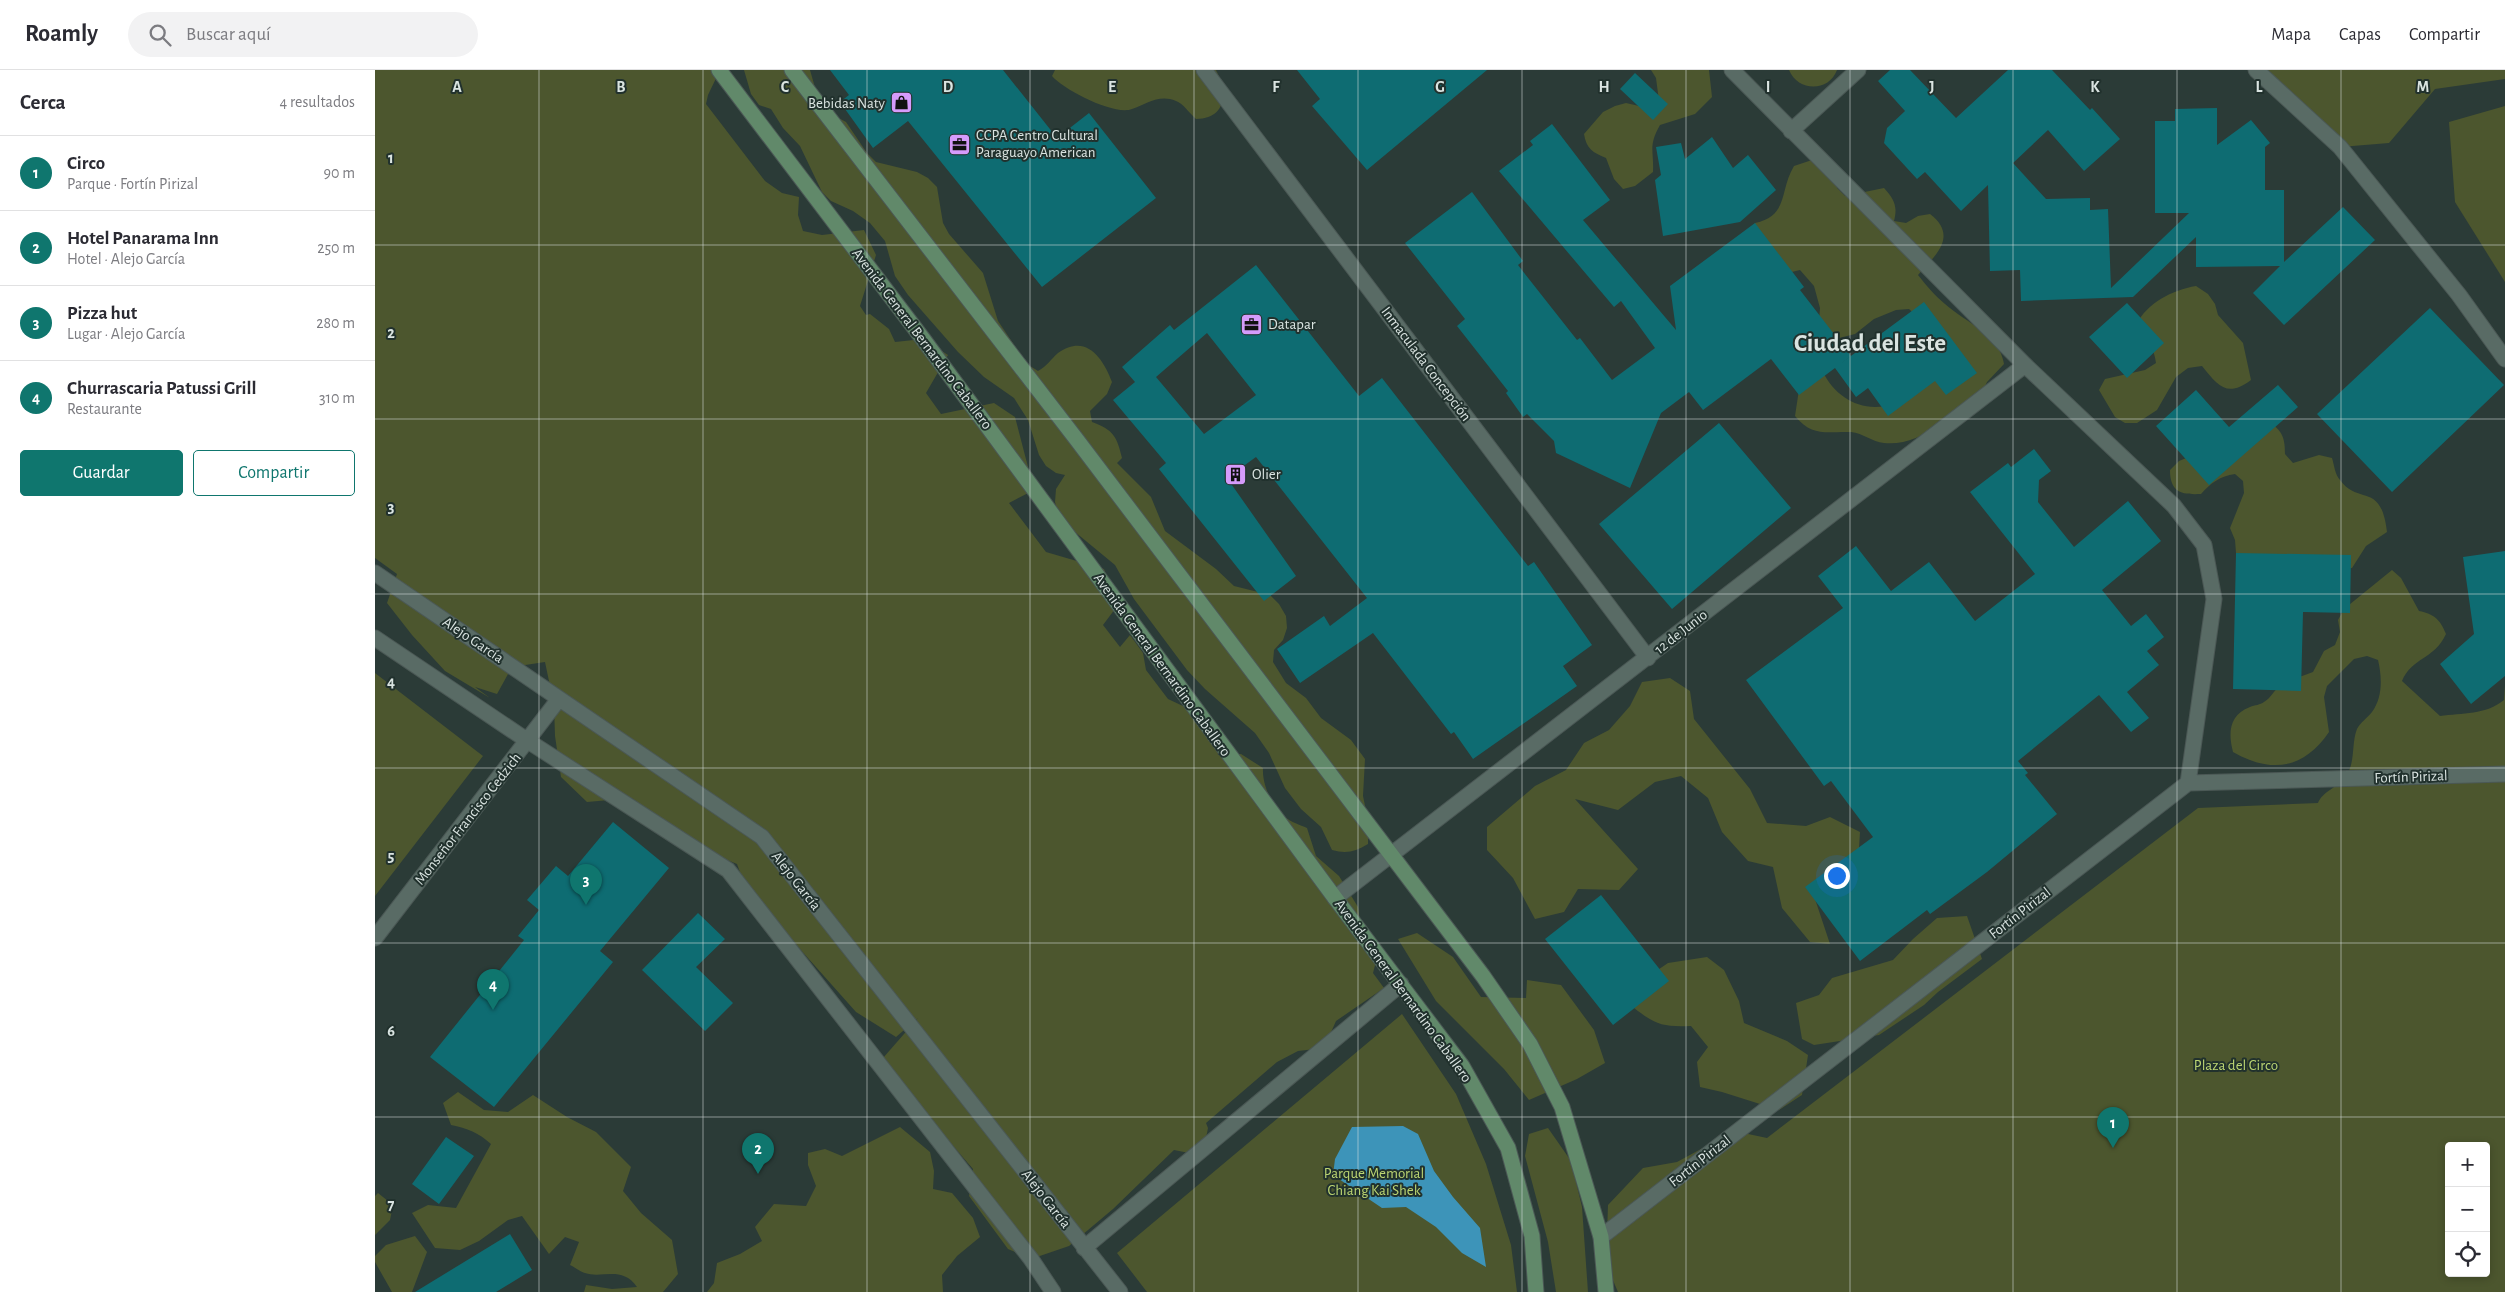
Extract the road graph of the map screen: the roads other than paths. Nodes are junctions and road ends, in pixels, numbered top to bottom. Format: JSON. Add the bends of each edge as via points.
{"nodes":[{"id":1,"x":719,"y":70,"type":"edge"},
{"id":2,"x":793,"y":70,"type":"edge"},
{"id":3,"x":1204,"y":70,"type":"edge"},
{"id":4,"x":1732,"y":70,"type":"edge"},
{"id":5,"x":1858,"y":70,"type":"edge"},
{"id":6,"x":2256,"y":70,"type":"edge"},
{"id":7,"x":1791,"y":131,"type":"junction"},
{"id":8,"x":2505,"y":359,"type":"edge"},
{"id":9,"x":2025,"y":365,"type":"junction"},
{"id":10,"x":375,"y":573,"type":"edge"},
{"id":11,"x":375,"y":638,"type":"edge"},
{"id":12,"x":1648,"y":658,"type":"junction"},
{"id":13,"x":559,"y":699,"type":"junction"},
{"id":14,"x":528,"y":741,"type":"junction"},
{"id":15,"x":2505,"y":774,"type":"edge"},
{"id":16,"x":2188,"y":783,"type":"junction"},
{"id":17,"x":1391,"y":855,"type":"junction"},
{"id":18,"x":1335,"y":898,"type":"junction"},
{"id":19,"x":375,"y":938,"type":"edge"},
{"id":20,"x":1401,"y":984,"type":"junction"},
{"id":21,"x":1601,"y":1237,"type":"junction"},
{"id":22,"x":1084,"y":1248,"type":"junction"},
{"id":23,"x":1053,"y":1292,"type":"edge"},
{"id":24,"x":1120,"y":1292,"type":"edge"},
{"id":25,"x":1536,"y":1292,"type":"edge"},
{"id":26,"x":1606,"y":1292,"type":"edge"}],
"edges":[{"from":1,"to":18,"type":"main road","name":"Avenida General Bernardino Caballero","via":[[923,339]]},
{"from":2,"to":17,"type":"main road"},
{"from":3,"to":12,"type":"street","name":"Inmaculada Concepción"},
{"from":4,"to":7,"type":"street"},
{"from":5,"to":7,"type":"street"},
{"from":6,"to":8,"type":"street","via":[[2340,147],[2459,295]]},
{"from":7,"to":9,"type":"street"},
{"from":9,"to":12,"type":"street","name":"12 de Junio"},
{"from":9,"to":16,"type":"street","via":[[2174,506],[2205,545],[2214,599]]},
{"from":10,"to":13,"type":"street","name":"Alejo García"},
{"from":11,"to":14,"type":"street"},
{"from":12,"to":17,"type":"street","name":"12 de Junio"},
{"from":13,"to":14,"type":"street","name":"Monseñor Francisco Cedzich"},
{"from":13,"to":22,"type":"street","name":"Alejo García","via":[[762,837]]},
{"from":14,"to":19,"type":"street","name":"Monseñor Francisco Cedzich"},
{"from":14,"to":23,"type":"street","via":[[728,870],[1031,1259]]},
{"from":15,"to":16,"type":"street","name":"Fortín Pirizal"},
{"from":16,"to":21,"type":"street","name":"Fortín Pirizal"},
{"from":17,"to":18,"type":"street","name":"12 de Junio"},
{"from":17,"to":21,"type":"main road","via":[[1530,1044],[1562,1107]]},
{"from":18,"to":20,"type":"main road","name":"Avenida General Bernardino Caballero"},
{"from":20,"to":22,"type":"street"},
{"from":20,"to":25,"type":"main road","name":"Avenida General Bernardino Caballero","via":[[1462,1066],[1508,1148],[1532,1236]]},
{"from":21,"to":26,"type":"main road"},
{"from":22,"to":24,"type":"street","name":"Alejo García"}]}
